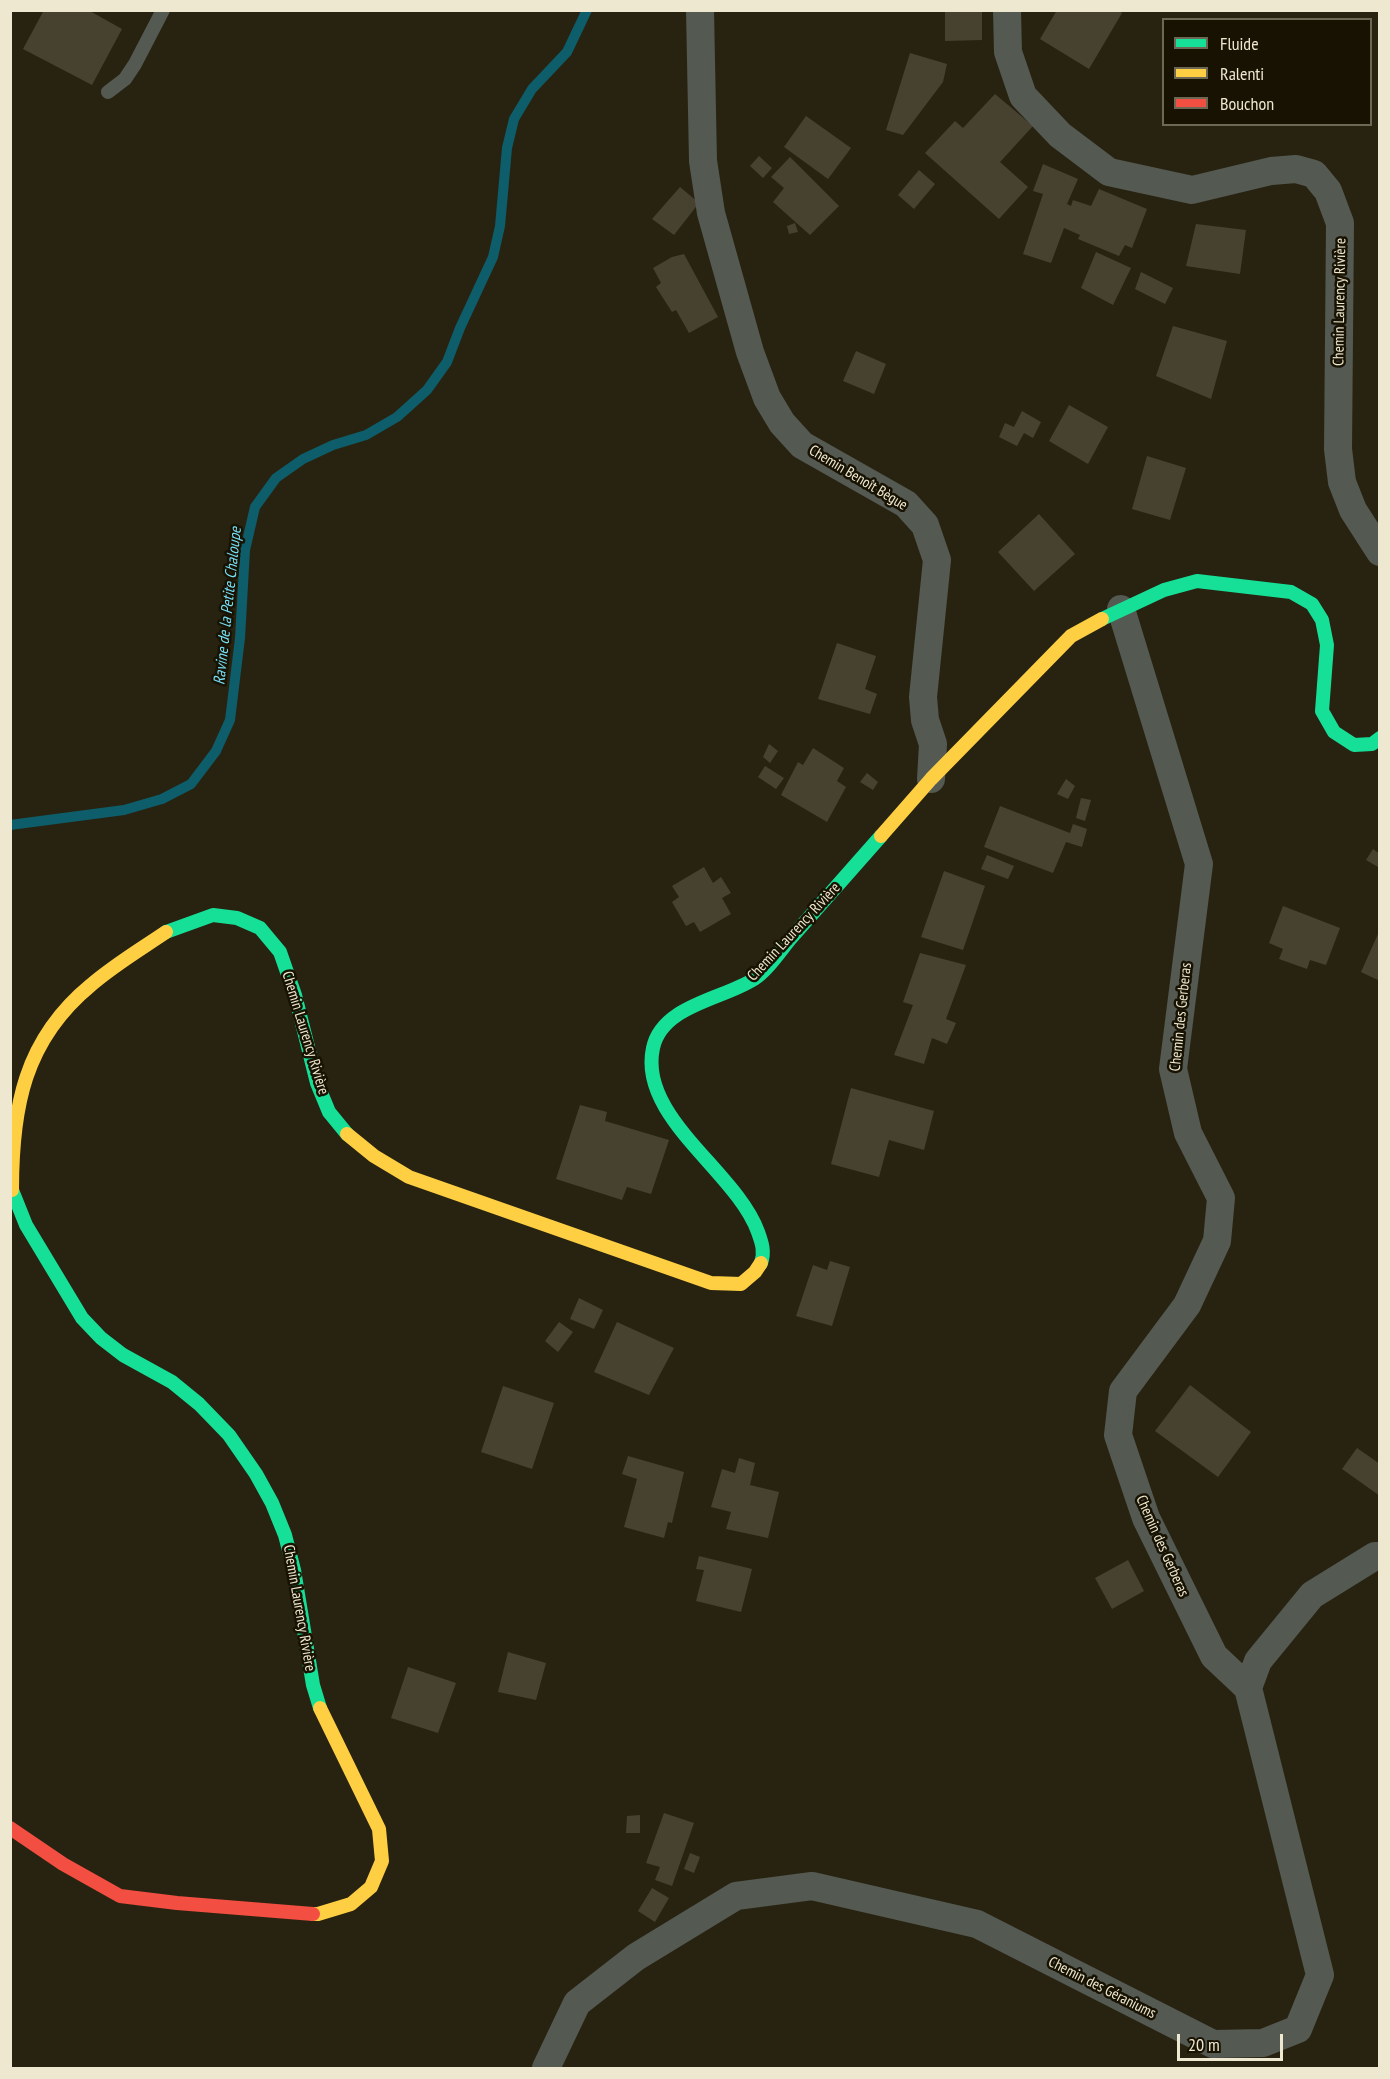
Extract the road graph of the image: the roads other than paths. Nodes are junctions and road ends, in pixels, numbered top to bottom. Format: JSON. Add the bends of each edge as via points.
{"nodes":[{"id":1,"x":163,"y":10,"type":"edge"},
{"id":2,"x":700,"y":10,"type":"edge"},
{"id":3,"x":1007,"y":10,"type":"edge"},
{"id":4,"x":108,"y":92,"type":"dead end"},
{"id":5,"x":1380,"y":552,"type":"edge"},
{"id":6,"x":1121,"y":609,"type":"junction"},
{"id":7,"x":1380,"y":738,"type":"edge"},
{"id":8,"x":931,"y":778,"type":"junction"},
{"id":9,"x":1380,"y":1556,"type":"edge"},
{"id":10,"x":1248,"y":1688,"type":"junction"},
{"id":11,"x":10,"y":1828,"type":"edge"},
{"id":12,"x":546,"y":2068,"type":"edge"}],
"edges":[{"from":1,"to":4,"type":"lane","via":[[135,64]]},
{"from":2,"to":8,"type":"street","name":"Chemin Benoît Bègue","via":[[703,161],[711,213],[767,398],[802,445],[906,504],[925,525],[937,560],[923,697],[933,744]]},
{"from":3,"to":5,"type":"street","name":"Chemin Laurency Rivière","via":[[1008,52],[1023,96],[1060,135],[1109,172],[1192,190],[1270,171],[1296,169],[1314,174],[1328,191],[1340,223],[1338,449],[1342,482],[1353,510]]},
{"from":6,"to":7,"type":"street","name":"Chemin Laurency Rivière","via":[[1197,581],[1291,592],[1312,604],[1322,620],[1327,645],[1322,711],[1335,732],[1354,745],[1372,744]]},
{"from":6,"to":8,"type":"street","name":"Chemin Laurency Rivière","via":[[1071,636]]},
{"from":6,"to":10,"type":"street","name":"Chemin des Gerberas","via":[[1198,864],[1173,1069],[1188,1132],[1221,1198],[1217,1241],[1187,1305],[1123,1391],[1118,1435],[1146,1518],[1214,1656]]},
{"from":8,"to":11,"type":"street","name":"Chemin Laurency Rivière","via":[[756,978],[690,1006],[656,1036],[649,1061],[654,1088],[749,1211],[760,1233],[764,1256],[758,1272],[741,1284],[711,1283],[409,1177],[374,1156],[347,1134],[329,1112],[280,952],[260,928],[237,918],[213,915],[168,930],[90,985],[55,1021],[33,1056],[16,1114],[12,1192],[26,1225],[82,1318],[123,1355],[172,1382],[199,1404],[229,1434],[256,1474],[285,1535],[320,1708],[378,1829],[382,1861],[370,1887],[351,1904],[318,1914],[177,1903],[120,1896]]},
{"from":9,"to":10,"type":"street","via":[[1312,1595],[1258,1662]]},
{"from":10,"to":12,"type":"street","name":"Chemin des Géraniums","via":[[1320,1975],[1298,2029],[1263,2043],[1213,2044],[977,1924],[812,1886],[736,1896],[636,1957],[577,2002]]}]}
